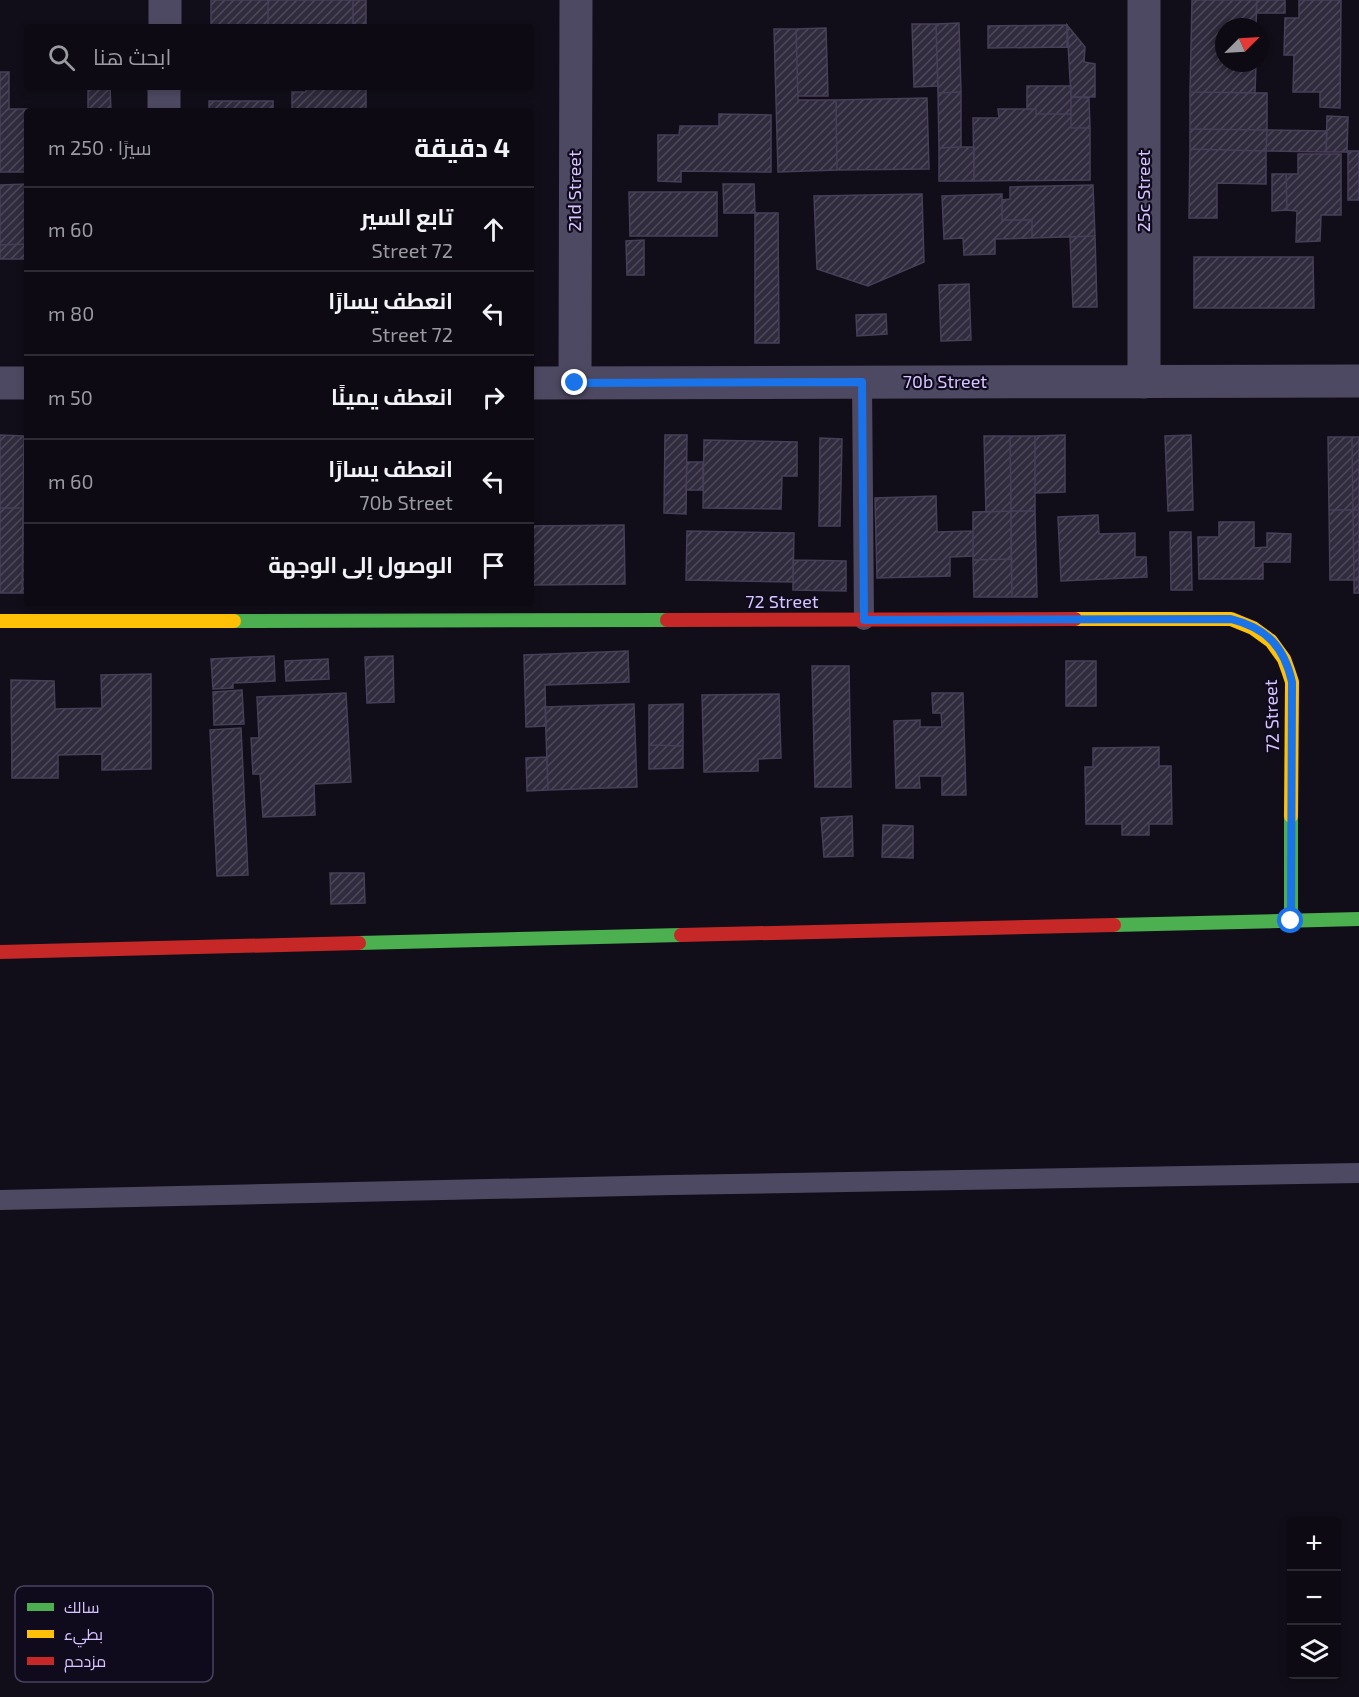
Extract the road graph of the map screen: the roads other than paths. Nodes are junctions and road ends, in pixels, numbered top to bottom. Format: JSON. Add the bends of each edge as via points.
{"nodes":[{"id":1,"x":165,"y":0,"type":"edge"},
{"id":2,"x":576,"y":0,"type":"edge"},
{"id":3,"x":1144,"y":0,"type":"edge"},
{"id":4,"x":165,"y":24,"type":"edge"},
{"id":5,"x":164,"y":90,"type":"edge"},
{"id":6,"x":164,"y":108,"type":"edge"},
{"id":7,"x":1359,"y":381,"type":"edge"},
{"id":8,"x":862,"y":382,"type":"junction"},
{"id":9,"x":1144,"y":382,"type":"junction"},
{"id":10,"x":0,"y":383,"type":"edge"},
{"id":11,"x":24,"y":383,"type":"edge"},
{"id":12,"x":534,"y":383,"type":"edge"},
{"id":13,"x":575,"y":383,"type":"junction"},
{"id":14,"x":864,"y":620,"type":"junction"},
{"id":15,"x":0,"y":621,"type":"edge"},
{"id":16,"x":1359,"y":919,"type":"edge"},
{"id":17,"x":1291,"y":921,"type":"junction"},
{"id":18,"x":0,"y":952,"type":"edge"},
{"id":19,"x":1359,"y":1173,"type":"edge"},
{"id":20,"x":0,"y":1200,"type":"edge"}],
"edges":[{"from":1,"to":4,"type":"street"},
{"from":2,"to":13,"type":"street","name":"21d Street"},
{"from":3,"to":9,"type":"street","name":"25c Street"},
{"from":5,"to":6,"type":"street"},
{"from":7,"to":9,"type":"street","name":"70b Street"},
{"from":8,"to":9,"type":"street","name":"70b Street"},
{"from":8,"to":13,"type":"street","name":"70b Street"},
{"from":8,"to":14,"type":"lane"},
{"from":10,"to":11,"type":"street"},
{"from":12,"to":13,"type":"street","name":"70b Street"},
{"from":14,"to":15,"type":"street","name":"72 Street"},
{"from":14,"to":17,"type":"street","name":"72 Street","via":[[1231,619],[1262,632],[1283,655],[1292,682]]},
{"from":16,"to":17,"type":"street"},
{"from":17,"to":18,"type":"street"},
{"from":19,"to":20,"type":"lane"}]}
